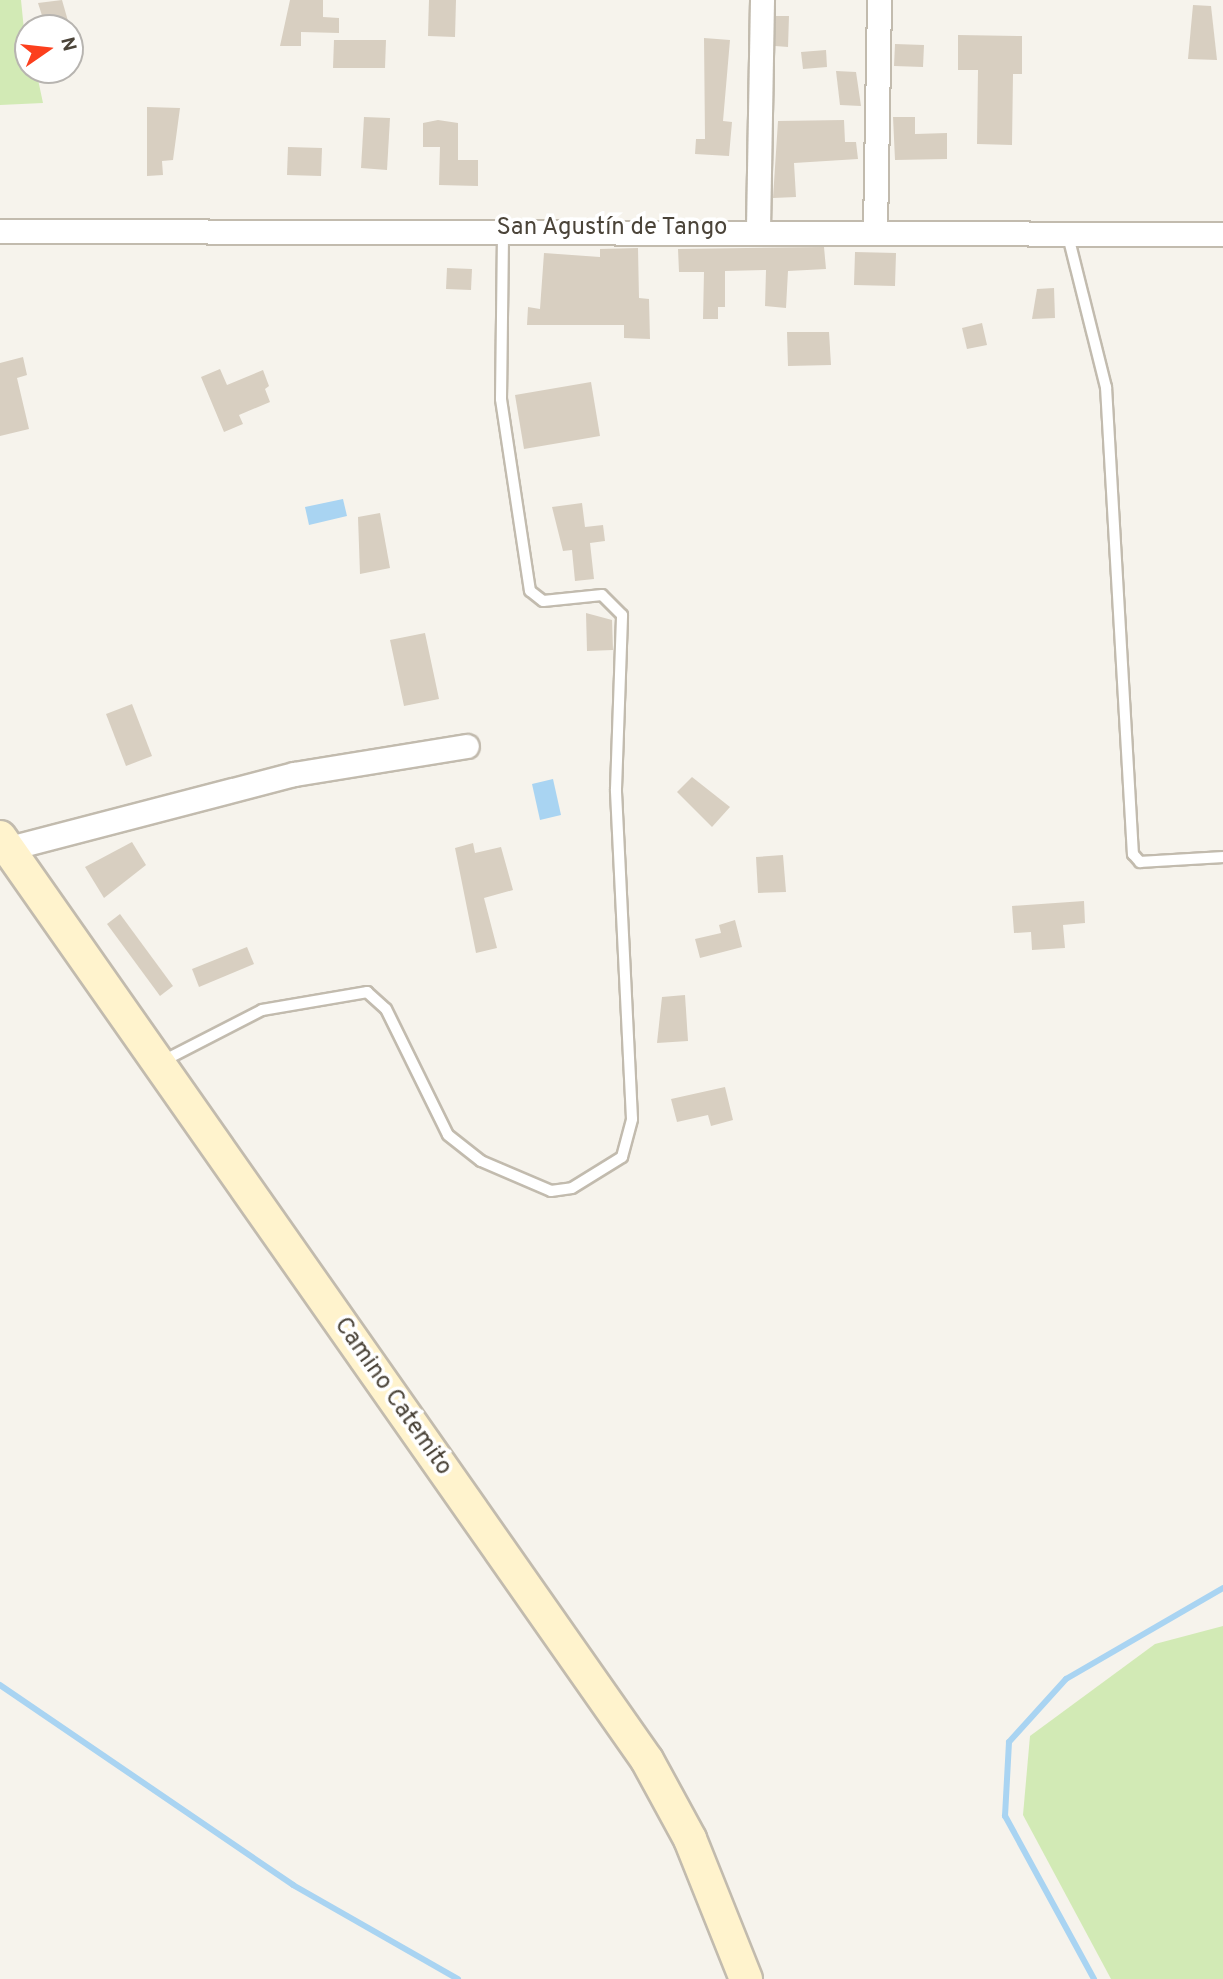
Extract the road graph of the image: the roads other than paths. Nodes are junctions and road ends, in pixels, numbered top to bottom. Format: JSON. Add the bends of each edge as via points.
{"nodes":[{"id":1,"x":762,"y":0,"type":"edge"},
{"id":2,"x":879,"y":0,"type":"edge"},
{"id":3,"x":503,"y":229,"type":"junction"},
{"id":4,"x":758,"y":229,"type":"junction"},
{"id":5,"x":875,"y":230,"type":"junction"},
{"id":6,"x":0,"y":231,"type":"edge"},
{"id":7,"x":1067,"y":232,"type":"junction"},
{"id":8,"x":1223,"y":234,"type":"edge"},
{"id":9,"x":467,"y":746,"type":"dead end"},
{"id":10,"x":3,"y":843,"type":"edge"},
{"id":11,"x":1223,"y":857,"type":"edge"},
{"id":12,"x":155,"y":1066,"type":"junction"},
{"id":13,"x":746,"y":1979,"type":"edge"}],
"edges":[{"from":1,"to":4,"type":"street"},
{"from":2,"to":5,"type":"street"},
{"from":3,"to":4,"type":"street","name":"San Agustín de Tango"},
{"from":3,"to":6,"type":"street","name":"San Agustín de Tango"},
{"from":3,"to":12,"type":"lane","via":[[501,399],[528,585],[538,600],[602,595],[622,615],[616,789],[632,1119],[622,1157],[572,1188],[551,1191],[481,1161],[448,1135],[386,1009],[367,992],[262,1010]]},
{"from":4,"to":5,"type":"street","name":"San Agustín de Tango"},
{"from":5,"to":7,"type":"street","name":"San Agustín de Tango"},
{"from":7,"to":8,"type":"street","name":"San Agustín de Tango"},
{"from":7,"to":11,"type":"lane","via":[[1106,387],[1133,854],[1140,862]]},
{"from":9,"to":10,"type":"street","via":[[281,777]]},
{"from":10,"to":12,"type":"main road","name":"Camino Catemito"},
{"from":12,"to":13,"type":"main road","name":"Camino Catemito","via":[[647,1760],[690,1839]]}]}
